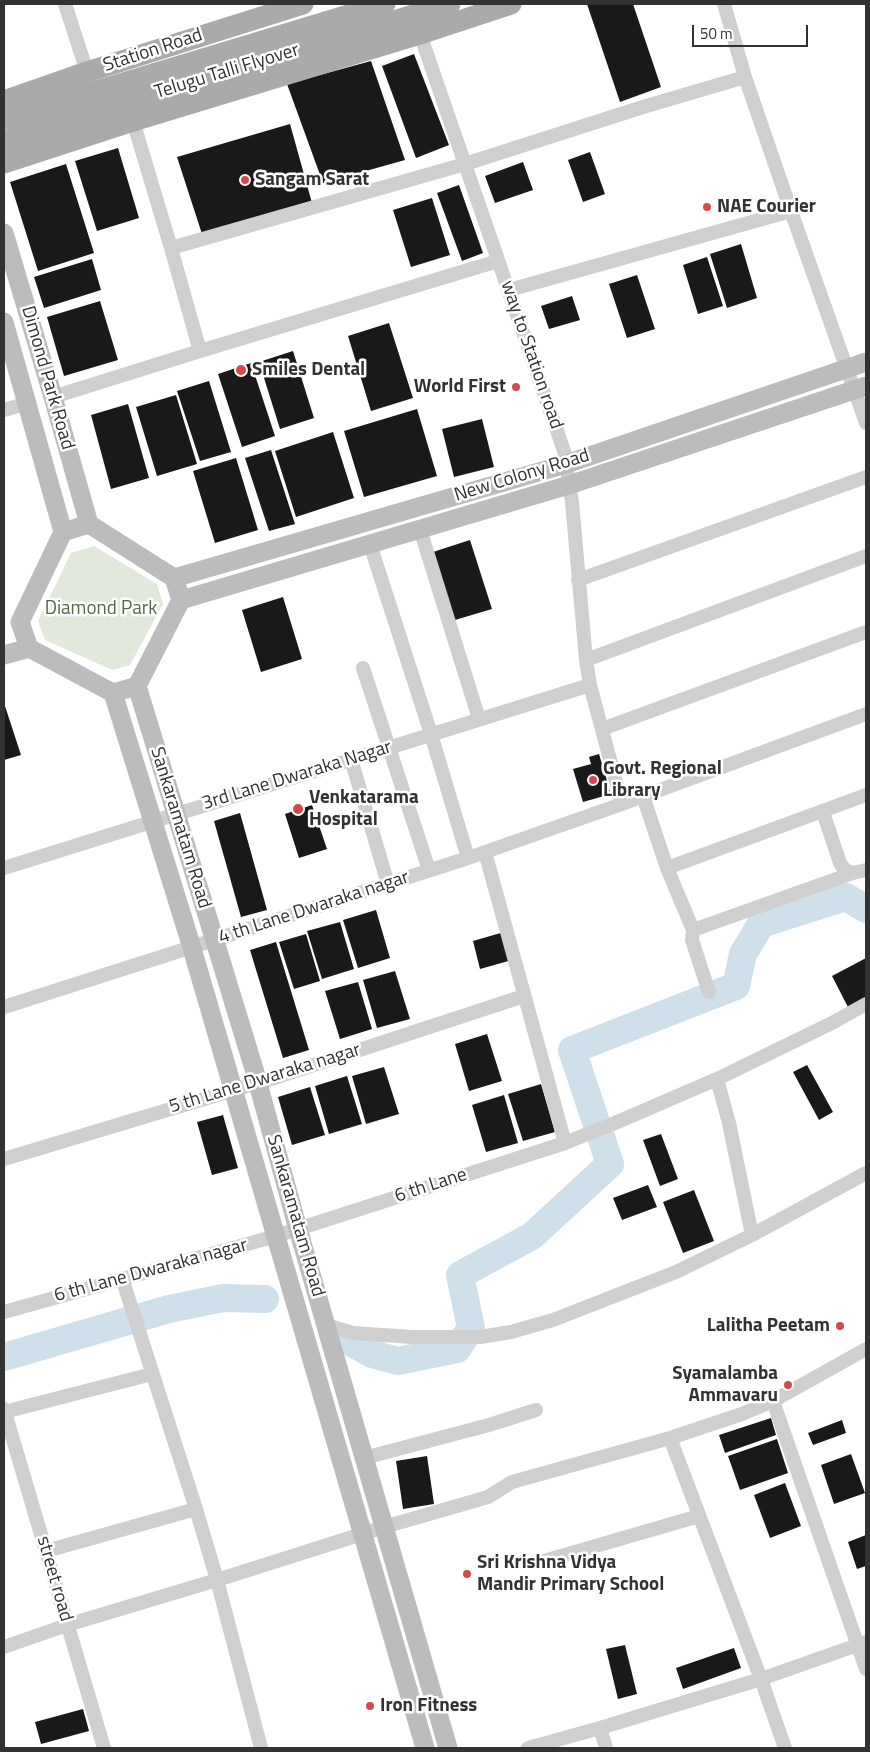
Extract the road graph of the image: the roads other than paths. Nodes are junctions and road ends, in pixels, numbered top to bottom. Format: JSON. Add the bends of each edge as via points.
{"nodes":[{"id":1,"x":65,"y":4,"type":"edge"},
{"id":2,"x":303,"y":4,"type":"edge"},
{"id":3,"x":384,"y":4,"type":"edge"},
{"id":4,"x":450,"y":4,"type":"edge"},
{"id":5,"x":511,"y":4,"type":"edge"},
{"id":6,"x":724,"y":4,"type":"edge"},
{"id":7,"x":420,"y":34,"type":"junction"},
{"id":8,"x":87,"y":72,"type":"junction"},
{"id":9,"x":745,"y":77,"type":"junction"},
{"id":10,"x":4,"y":101,"type":"edge"},
{"id":11,"x":4,"y":120,"type":"edge"},
{"id":12,"x":133,"y":121,"type":"junction"},
{"id":13,"x":4,"y":141,"type":"edge"},
{"id":14,"x":4,"y":163,"type":"edge"},
{"id":15,"x":464,"y":164,"type":"junction"},
{"id":16,"x":791,"y":210,"type":"junction"},
{"id":17,"x":4,"y":233,"type":"edge"},
{"id":18,"x":171,"y":248,"type":"junction"},
{"id":19,"x":498,"y":261,"type":"junction"},
{"id":20,"x":509,"y":290,"type":"junction"},
{"id":21,"x":4,"y":322,"type":"edge"},
{"id":22,"x":200,"y":351,"type":"junction"},
{"id":23,"x":866,"y":362,"type":"edge"},
{"id":24,"x":847,"y":369,"type":"junction"},
{"id":25,"x":860,"y":388,"type":"edge"},
{"id":26,"x":53,"y":397,"type":"junction"},
{"id":27,"x":28,"y":403,"type":"junction"},
{"id":28,"x":4,"y":410,"type":"edge"},
{"id":29,"x":866,"y":424,"type":"edge"},
{"id":30,"x":566,"y":464,"type":"junction"},
{"id":31,"x":866,"y":477,"type":"edge"},
{"id":32,"x":569,"y":486,"type":"junction"},
{"id":33,"x":89,"y":524,"type":"junction"},
{"id":34,"x":420,"y":529,"type":"junction"},
{"id":35,"x":63,"y":532,"type":"junction"},
{"id":36,"x":370,"y":544,"type":"junction"},
{"id":37,"x":866,"y":556,"type":"edge"},
{"id":38,"x":174,"y":578,"type":"junction"},
{"id":39,"x":578,"y":580,"type":"junction"},
{"id":40,"x":180,"y":600,"type":"junction"},
{"id":41,"x":12,"y":624,"type":"edge"},
{"id":42,"x":866,"y":632,"type":"edge"},
{"id":43,"x":28,"y":648,"type":"junction"},
{"id":44,"x":4,"y":655,"type":"edge"},
{"id":45,"x":586,"y":660,"type":"junction"},
{"id":46,"x":363,"y":668,"type":"dead end"},
{"id":47,"x":590,"y":685,"type":"junction"},
{"id":48,"x":136,"y":686,"type":"junction"},
{"id":49,"x":113,"y":693,"type":"junction"},
{"id":50,"x":866,"y":714,"type":"edge"},
{"id":51,"x":479,"y":719,"type":"junction"},
{"id":52,"x":602,"y":729,"type":"junction"},
{"id":53,"x":431,"y":734,"type":"junction"},
{"id":54,"x":390,"y":747,"type":"junction"},
{"id":55,"x":351,"y":759,"type":"junction"},
{"id":56,"x":866,"y":795,"type":"edge"},
{"id":57,"x":643,"y":796,"type":"junction"},
{"id":58,"x":622,"y":804,"type":"junction"},
{"id":59,"x":824,"y":812,"type":"junction"},
{"id":60,"x":176,"y":814,"type":"junction"},
{"id":61,"x":153,"y":821,"type":"junction"},
{"id":62,"x":485,"y":852,"type":"junction"},
{"id":63,"x":468,"y":858,"type":"junction"},
{"id":64,"x":4,"y":868,"type":"edge"},
{"id":65,"x":667,"y":868,"type":"junction"},
{"id":66,"x":429,"y":870,"type":"junction"},
{"id":67,"x":860,"y":871,"type":"edge"},
{"id":68,"x":388,"y":884,"type":"junction"},
{"id":69,"x":693,"y":930,"type":"junction"},
{"id":70,"x":214,"y":940,"type":"junction"},
{"id":71,"x":192,"y":948,"type":"junction"},
{"id":72,"x":709,"y":992,"type":"dead end"},
{"id":73,"x":524,"y":996,"type":"junction"},
{"id":74,"x":866,"y":1004,"type":"edge"},
{"id":75,"x":4,"y":1006,"type":"edge"},
{"id":76,"x":717,"y":1079,"type":"junction"},
{"id":77,"x":257,"y":1083,"type":"junction"},
{"id":78,"x":233,"y":1090,"type":"junction"},
{"id":79,"x":565,"y":1142,"type":"junction"},
{"id":80,"x":4,"y":1159,"type":"edge"},
{"id":81,"x":866,"y":1173,"type":"edge"},
{"id":82,"x":298,"y":1229,"type":"junction"},
{"id":83,"x":752,"y":1235,"type":"junction"},
{"id":84,"x":276,"y":1236,"type":"junction"},
{"id":85,"x":122,"y":1278,"type":"junction"},
{"id":86,"x":4,"y":1312,"type":"edge"},
{"id":87,"x":326,"y":1325,"type":"junction"},
{"id":88,"x":866,"y":1349,"type":"edge"},
{"id":89,"x":152,"y":1374,"type":"junction"},
{"id":90,"x":773,"y":1401,"type":"junction"},
{"id":91,"x":536,"y":1410,"type":"dead end"},
{"id":92,"x":4,"y":1411,"type":"edge"},
{"id":93,"x":670,"y":1438,"type":"junction"},
{"id":94,"x":364,"y":1458,"type":"junction"},
{"id":95,"x":196,"y":1509,"type":"junction"},
{"id":96,"x":699,"y":1516,"type":"junction"},
{"id":97,"x":384,"y":1527,"type":"junction"},
{"id":98,"x":362,"y":1534,"type":"junction"},
{"id":99,"x":46,"y":1551,"type":"junction"},
{"id":100,"x":544,"y":1561,"type":"dead end"},
{"id":101,"x":217,"y":1580,"type":"junction"},
{"id":102,"x":67,"y":1625,"type":"junction"},
{"id":103,"x":862,"y":1644,"type":"edge"},
{"id":104,"x":4,"y":1647,"type":"edge"},
{"id":105,"x":866,"y":1670,"type":"edge"},
{"id":106,"x":760,"y":1679,"type":"junction"},
{"id":107,"x":600,"y":1728,"type":"junction"},
{"id":108,"x":104,"y":1748,"type":"edge"},
{"id":109,"x":261,"y":1748,"type":"edge"},
{"id":110,"x":425,"y":1748,"type":"edge"},
{"id":111,"x":448,"y":1748,"type":"edge"},
{"id":112,"x":528,"y":1748,"type":"edge"},
{"id":113,"x":606,"y":1748,"type":"edge"},
{"id":114,"x":785,"y":1748,"type":"edge"}],
"edges":[{"from":1,"to":8,"type":"street"},
{"from":2,"to":8,"type":"main road","name":"Station Road"},
{"from":3,"to":11,"type":"main road","name":"Telugu Talli Flyover"},
{"from":4,"to":13,"type":"main road","name":"Telugu Talli Flyover"},
{"from":5,"to":7,"type":"main road"},
{"from":6,"to":9,"type":"street"},
{"from":7,"to":12,"type":"main road"},
{"from":7,"to":15,"type":"street","name":"way to Station road"},
{"from":8,"to":10,"type":"main road","name":"Station Road"},
{"from":9,"to":15,"type":"street"},
{"from":9,"to":16,"type":"street"},
{"from":12,"to":14,"type":"main road"},
{"from":12,"to":18,"type":"street"},
{"from":15,"to":18,"type":"street"},
{"from":15,"to":19,"type":"street","name":"way to Station road"},
{"from":16,"to":20,"type":"street"},
{"from":16,"to":24,"type":"street"},
{"from":17,"to":26,"type":"main road","name":"Dimond Park Road"},
{"from":18,"to":22,"type":"street"},
{"from":19,"to":20,"type":"street","name":"way to Station road"},
{"from":19,"to":22,"type":"street"},
{"from":20,"to":30,"type":"street","name":"way to Station road"},
{"from":21,"to":27,"type":"main road","name":"Dimond Park Road"},
{"from":22,"to":26,"type":"street"},
{"from":23,"to":24,"type":"main road","name":"New Colony Road"},
{"from":24,"to":25,"type":"street"},
{"from":24,"to":30,"type":"main road","name":"New Colony Road"},
{"from":25,"to":29,"type":"street"},
{"from":25,"to":32,"type":"main road","name":"New Colony Road"},
{"from":26,"to":33,"type":"main road","name":"Dimond Park Road"},
{"from":27,"to":28,"type":"street"},
{"from":27,"to":35,"type":"main road","name":"Dimond Park Road"},
{"from":30,"to":32,"type":"street","name":"way to Station road"},
{"from":30,"to":38,"type":"main road","name":"New Colony Road"},
{"from":31,"to":39,"type":"street"},
{"from":32,"to":34,"type":"main road","name":"New Colony Road"},
{"from":32,"to":39,"type":"street","name":"way to Station road"},
{"from":33,"to":35,"type":"main road"},
{"from":33,"to":38,"type":"main road"},
{"from":34,"to":36,"type":"main road","name":"New Colony Road"},
{"from":34,"to":51,"type":"street"},
{"from":35,"to":41,"type":"main road"},
{"from":36,"to":40,"type":"main road","name":"New Colony Road"},
{"from":36,"to":53,"type":"street"},
{"from":37,"to":45,"type":"street"},
{"from":38,"to":40,"type":"main road"},
{"from":39,"to":45,"type":"street","name":"way to Station road"},
{"from":40,"to":48,"type":"main road"},
{"from":41,"to":43,"type":"main road"},
{"from":42,"to":52,"type":"street"},
{"from":43,"to":44,"type":"main road"},
{"from":43,"to":49,"type":"main road"},
{"from":45,"to":47,"type":"street","name":"way to Station road"},
{"from":46,"to":54,"type":"street"},
{"from":47,"to":51,"type":"street","name":"3rd Lane Dwaraka Nagar"},
{"from":47,"to":52,"type":"street","name":"way to Station road"},
{"from":48,"to":49,"type":"main road"},
{"from":48,"to":60,"type":"main road","name":"Sankaramatam Road"},
{"from":49,"to":61,"type":"main road","name":"Sankaramatam Road"},
{"from":50,"to":57,"type":"street","name":"4 th Lane Dwaraka nagar"},
{"from":51,"to":53,"type":"street","name":"3rd Lane Dwaraka Nagar"},
{"from":52,"to":58,"type":"street","name":"way to Station road"},
{"from":53,"to":54,"type":"street","name":"3rd Lane Dwaraka Nagar"},
{"from":53,"to":63,"type":"street"},
{"from":54,"to":55,"type":"street","name":"3rd Lane Dwaraka Nagar"},
{"from":54,"to":66,"type":"street"},
{"from":55,"to":60,"type":"street","name":"3rd Lane Dwaraka Nagar"},
{"from":55,"to":68,"type":"street"},
{"from":56,"to":59,"type":"street"},
{"from":57,"to":58,"type":"street","name":"4 th Lane Dwaraka nagar"},
{"from":57,"to":65,"type":"street"},
{"from":58,"to":62,"type":"street","name":"4 th Lane Dwaraka nagar"},
{"from":59,"to":65,"type":"street"},
{"from":59,"to":67,"type":"street","via":[[840,863],[845,870]]},
{"from":60,"to":61,"type":"street","name":"3rd Lane Dwaraka Nagar"},
{"from":60,"to":70,"type":"main road","name":"Sankaramatam Road"},
{"from":61,"to":64,"type":"street","name":"3rd Lane Dwaraka Nagar"},
{"from":61,"to":71,"type":"main road","name":"Sankaramatam Road"},
{"from":62,"to":63,"type":"street","name":"4 th Lane Dwaraka nagar"},
{"from":62,"to":73,"type":"street"},
{"from":63,"to":66,"type":"street","name":"4 th Lane Dwaraka nagar"},
{"from":65,"to":69,"type":"street"},
{"from":66,"to":68,"type":"street","name":"4 th Lane Dwaraka nagar"},
{"from":67,"to":69,"type":"street"},
{"from":68,"to":70,"type":"street","name":"4 th Lane Dwaraka nagar"},
{"from":69,"to":72,"type":"street","via":[[692,940]]},
{"from":70,"to":71,"type":"street","name":"4 th Lane Dwaraka nagar"},
{"from":70,"to":77,"type":"main road","name":"Sankaramatam Road"},
{"from":71,"to":75,"type":"street","name":"4 th Lane Dwaraka nagar"},
{"from":71,"to":78,"type":"main road","name":"Sankaramatam Road"},
{"from":73,"to":77,"type":"street","name":"5 th Lane Dwaraka nagar"},
{"from":73,"to":79,"type":"street"},
{"from":74,"to":76,"type":"street","name":"6 th Lane","via":[[832,1024]]},
{"from":76,"to":79,"type":"street","name":"6 th Lane"},
{"from":76,"to":83,"type":"street"},
{"from":77,"to":78,"type":"street","name":"5 th Lane Dwaraka nagar"},
{"from":77,"to":82,"type":"main road","name":"Sankaramatam Road"},
{"from":78,"to":80,"type":"street","name":"5 th Lane Dwaraka nagar"},
{"from":78,"to":84,"type":"main road","name":"Sankaramatam Road"},
{"from":79,"to":82,"type":"street","name":"6 th Lane"},
{"from":81,"to":83,"type":"street"},
{"from":82,"to":84,"type":"street","name":"6 th Lane Dwaraka nagar"},
{"from":82,"to":87,"type":"main road","name":"Sankaramatam Road"},
{"from":83,"to":87,"type":"street","via":[[676,1272],[553,1320],[510,1332],[480,1337],[412,1337],[352,1333]]},
{"from":84,"to":85,"type":"street","name":"6 th Lane Dwaraka nagar"},
{"from":84,"to":98,"type":"main road","name":"Sankaramatam Road"},
{"from":85,"to":86,"type":"street","name":"6 th Lane Dwaraka nagar"},
{"from":85,"to":89,"type":"street"},
{"from":87,"to":94,"type":"main road","name":"Sankaramatam Road"},
{"from":88,"to":90,"type":"street"},
{"from":89,"to":92,"type":"street"},
{"from":89,"to":95,"type":"street"},
{"from":90,"to":93,"type":"street"},
{"from":90,"to":103,"type":"street"},
{"from":91,"to":94,"type":"street"},
{"from":92,"to":99,"type":"street","name":"street road"},
{"from":93,"to":96,"type":"street"},
{"from":93,"to":97,"type":"street","via":[[512,1482],[488,1497]]},
{"from":94,"to":97,"type":"main road","name":"Sankaramatam Road"},
{"from":95,"to":99,"type":"street"},
{"from":95,"to":101,"type":"street"},
{"from":96,"to":100,"type":"street"},
{"from":96,"to":106,"type":"street"},
{"from":97,"to":98,"type":"street"},
{"from":97,"to":111,"type":"main road","name":"Sankaramatam Road"},
{"from":98,"to":101,"type":"street"},
{"from":98,"to":110,"type":"main road","name":"Sankaramatam Road"},
{"from":99,"to":102,"type":"street","name":"street road"},
{"from":101,"to":102,"type":"street"},
{"from":101,"to":109,"type":"street"},
{"from":102,"to":104,"type":"street"},
{"from":102,"to":108,"type":"street","name":"street road"},
{"from":103,"to":105,"type":"street"},
{"from":103,"to":106,"type":"street"},
{"from":106,"to":107,"type":"street"},
{"from":106,"to":114,"type":"street"},
{"from":107,"to":112,"type":"street"},
{"from":107,"to":113,"type":"street"}]}
